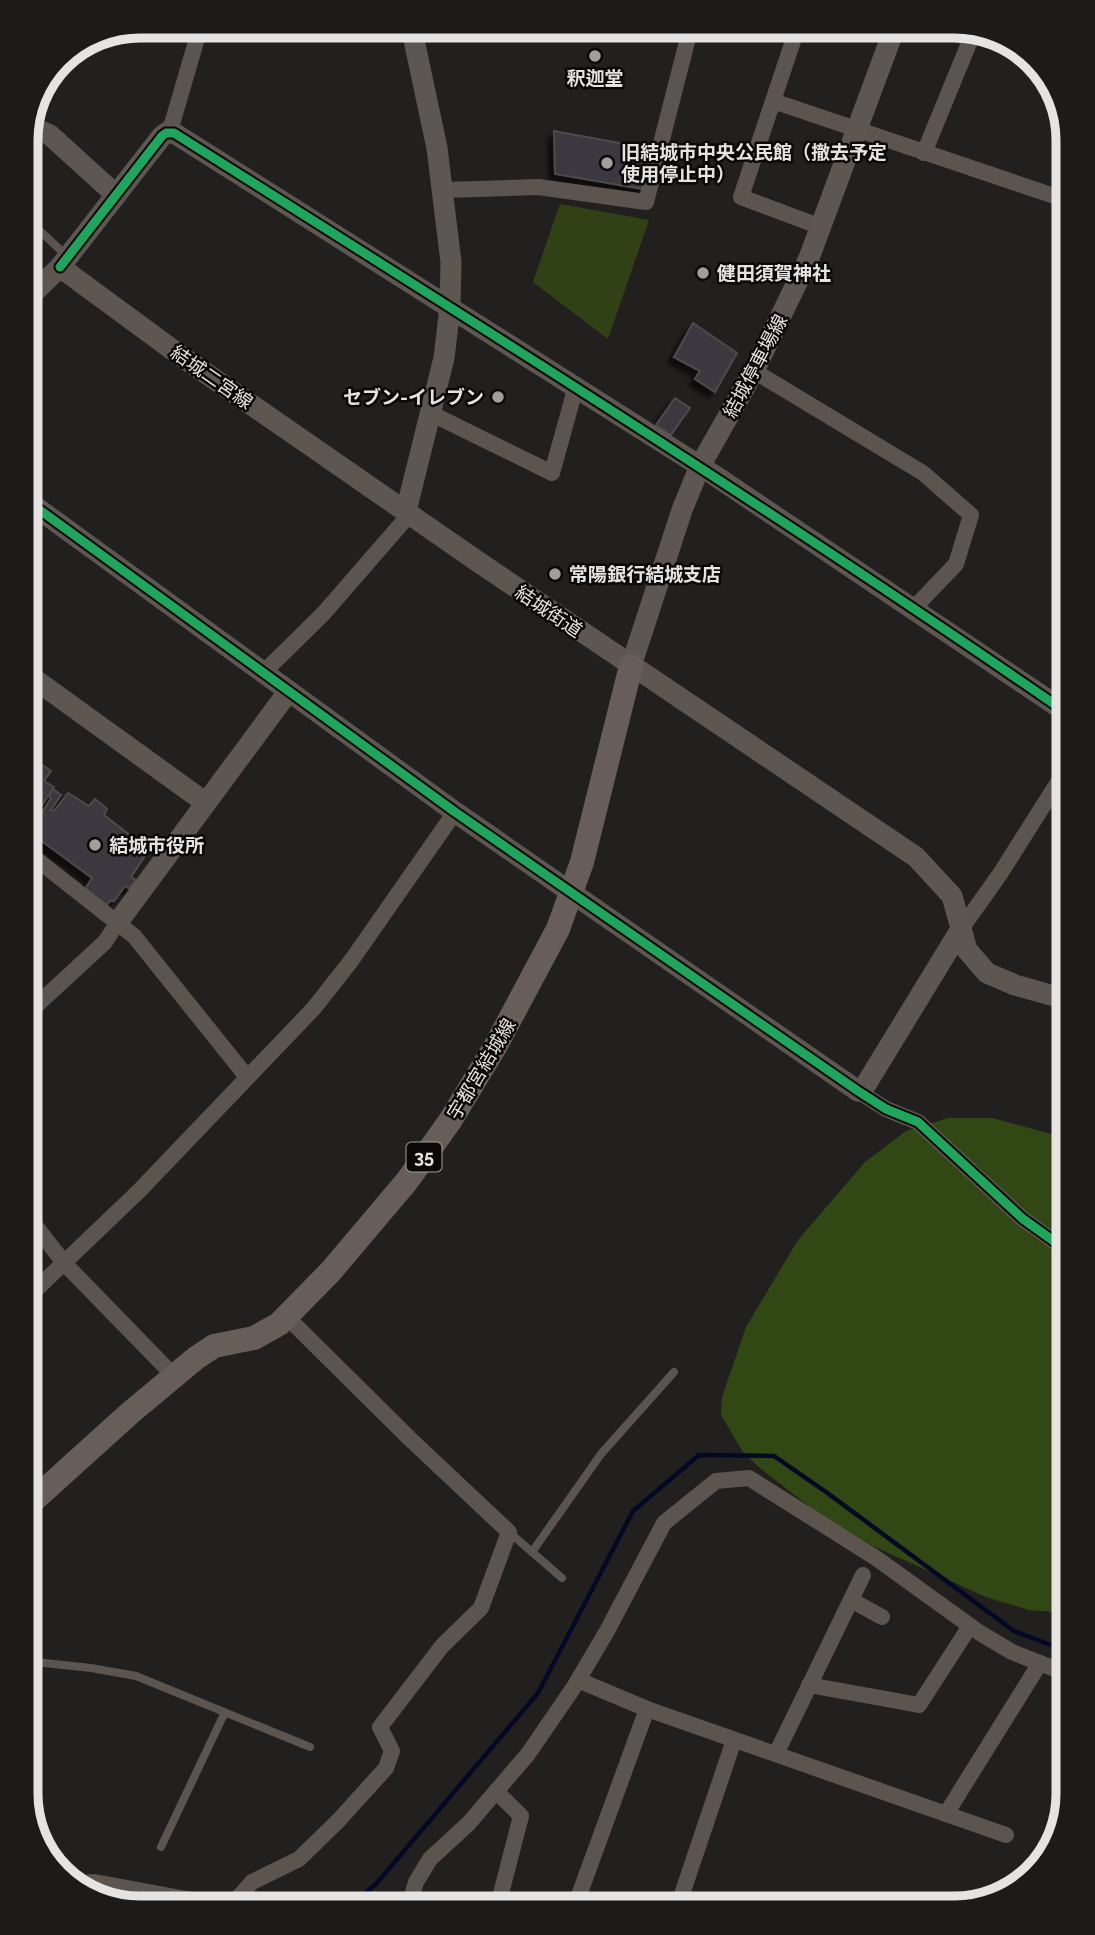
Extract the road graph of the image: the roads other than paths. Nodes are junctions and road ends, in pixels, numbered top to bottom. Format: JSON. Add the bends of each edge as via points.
{"nodes":[{"id":1,"x":197,"y":39,"type":"edge"},
{"id":2,"x":414,"y":39,"type":"edge"},
{"id":3,"x":688,"y":39,"type":"edge"},
{"id":4,"x":794,"y":39,"type":"edge"},
{"id":5,"x":890,"y":39,"type":"edge"},
{"id":6,"x":970,"y":40,"type":"edge"},
{"id":7,"x":773,"y":101,"type":"junction"},
{"id":8,"x":856,"y":130,"type":"junction"},
{"id":9,"x":39,"y":131,"type":"edge"},
{"id":10,"x":166,"y":133,"type":"junction"},
{"id":11,"x":924,"y":153,"type":"junction"},
{"id":12,"x":443,"y":190,"type":"junction"},
{"id":13,"x":117,"y":195,"type":"junction"},
{"id":14,"x":1056,"y":197,"type":"edge"},
{"id":15,"x":821,"y":227,"type":"junction"},
{"id":16,"x":39,"y":233,"type":"edge"},
{"id":17,"x":64,"y":262,"type":"junction"},
{"id":18,"x":39,"y":287,"type":"edge"},
{"id":19,"x":450,"y":307,"type":"junction"},
{"id":20,"x":754,"y":371,"type":"junction"},
{"id":21,"x":576,"y":386,"type":"junction"},
{"id":22,"x":432,"y":414,"type":"junction"},
{"id":23,"x":700,"y":466,"type":"junction"},
{"id":24,"x":39,"y":509,"type":"edge"},
{"id":25,"x":406,"y":511,"type":"junction"},
{"id":26,"x":914,"y":608,"type":"junction"},
{"id":27,"x":631,"y":666,"type":"junction"},
{"id":28,"x":263,"y":673,"type":"junction"},
{"id":29,"x":39,"y":682,"type":"edge"},
{"id":30,"x":288,"y":692,"type":"junction"},
{"id":31,"x":1056,"y":696,"type":"edge"},
{"id":32,"x":1056,"y":786,"type":"edge"},
{"id":33,"x":206,"y":803,"type":"junction"},
{"id":34,"x":455,"y":812,"type":"junction"},
{"id":35,"x":39,"y":861,"type":"edge"},
{"id":36,"x":573,"y":893,"type":"junction"},
{"id":37,"x":118,"y":922,"type":"junction"},
{"id":38,"x":961,"y":929,"type":"junction"},
{"id":39,"x":1056,"y":996,"type":"edge"},
{"id":40,"x":39,"y":1003,"type":"edge"},
{"id":41,"x":247,"y":1077,"type":"junction"},
{"id":42,"x":858,"y":1091,"type":"junction"},
{"id":43,"x":39,"y":1230,"type":"edge"},
{"id":44,"x":1056,"y":1243,"type":"edge"},
{"id":45,"x":65,"y":1264,"type":"junction"},
{"id":46,"x":39,"y":1287,"type":"edge"},
{"id":47,"x":287,"y":1317,"type":"junction"},
{"id":48,"x":674,"y":1372,"type":"dead end"},
{"id":49,"x":174,"y":1376,"type":"junction"},
{"id":50,"x":39,"y":1495,"type":"edge"},
{"id":51,"x":509,"y":1532,"type":"junction"},
{"id":52,"x":531,"y":1552,"type":"junction"},
{"id":53,"x":863,"y":1575,"type":"dead end"},
{"id":54,"x":562,"y":1578,"type":"dead end"},
{"id":55,"x":851,"y":1600,"type":"junction"},
{"id":56,"x":882,"y":1617,"type":"dead end"},
{"id":57,"x":970,"y":1626,"type":"junction"},
{"id":58,"x":39,"y":1662,"type":"edge"},
{"id":59,"x":1040,"y":1663,"type":"junction"},
{"id":60,"x":1056,"y":1669,"type":"edge"},
{"id":61,"x":578,"y":1680,"type":"junction"},
{"id":62,"x":809,"y":1685,"type":"junction"},
{"id":63,"x":647,"y":1709,"type":"junction"},
{"id":64,"x":225,"y":1712,"type":"junction"},
{"id":65,"x":734,"y":1740,"type":"junction"},
{"id":66,"x":310,"y":1747,"type":"dead end"},
{"id":67,"x":776,"y":1754,"type":"junction"},
{"id":68,"x":496,"y":1791,"type":"junction"},
{"id":69,"x":946,"y":1814,"type":"junction"},
{"id":70,"x":1006,"y":1835,"type":"dead end"},
{"id":71,"x":162,"y":1847,"type":"dead end"},
{"id":72,"x":89,"y":1882,"type":"edge"},
{"id":73,"x":171,"y":1896,"type":"edge"},
{"id":74,"x":240,"y":1896,"type":"edge"},
{"id":75,"x":412,"y":1896,"type":"edge"},
{"id":76,"x":500,"y":1896,"type":"edge"},
{"id":77,"x":579,"y":1896,"type":"edge"},
{"id":78,"x":681,"y":1896,"type":"edge"}],
"edges":[{"from":1,"to":10,"type":"street"},
{"from":2,"to":12,"type":"street"},
{"from":3,"to":12,"type":"street","via":[[646,202],[538,187]]},
{"from":4,"to":7,"type":"street"},
{"from":5,"to":8,"type":"street","name":"結城停車場線"},
{"from":6,"to":11,"type":"street"},
{"from":7,"to":8,"type":"street"},
{"from":7,"to":15,"type":"street","via":[[741,197]]},
{"from":8,"to":11,"type":"street"},
{"from":8,"to":15,"type":"street","name":"結城停車場線"},
{"from":9,"to":13,"type":"street"},
{"from":10,"to":13,"type":"street"},
{"from":10,"to":19,"type":"street","via":[[174,133]]},
{"from":11,"to":14,"type":"street"},
{"from":12,"to":19,"type":"street","via":[[451,262]]},
{"from":13,"to":17,"type":"street"},
{"from":15,"to":20,"type":"street","name":"結城停車場線"},
{"from":16,"to":17,"type":"lane"},
{"from":17,"to":18,"type":"street"},
{"from":17,"to":25,"type":"street","name":"結城二宮線","via":[[181,356]]},
{"from":19,"to":21,"type":"street"},
{"from":19,"to":22,"type":"street"},
{"from":20,"to":23,"type":"street","name":"結城停車場線"},
{"from":20,"to":26,"type":"street","via":[[923,473],[971,515],[956,564]]},
{"from":21,"to":22,"type":"street","via":[[552,473]]},
{"from":21,"to":23,"type":"street"},
{"from":22,"to":25,"type":"street"},
{"from":23,"to":26,"type":"street"},
{"from":23,"to":27,"type":"street","name":"結城停車場線"},
{"from":24,"to":28,"type":"street"},
{"from":25,"to":27,"type":"street","name":"結城街道"},
{"from":25,"to":28,"type":"street","via":[[402,522],[323,614]]},
{"from":26,"to":31,"type":"street"},
{"from":27,"to":36,"type":"main road","name":"宇都宮結城線","number":"35"},
{"from":27,"to":38,"type":"street","name":"結城街道","via":[[916,858],[952,895]]},
{"from":28,"to":30,"type":"street"},
{"from":29,"to":33,"type":"street"},
{"from":30,"to":33,"type":"street"},
{"from":30,"to":34,"type":"street"},
{"from":32,"to":38,"type":"street"},
{"from":33,"to":37,"type":"street"},
{"from":34,"to":36,"type":"street"},
{"from":34,"to":41,"type":"street","via":[[314,1008]]},
{"from":35,"to":37,"type":"street"},
{"from":36,"to":42,"type":"street"},
{"from":36,"to":47,"type":"main road","name":"宇都宮結城線","number":"35","via":[[538,969],[450,1121],[407,1181]]},
{"from":37,"to":40,"type":"street","via":[[105,942]]},
{"from":37,"to":41,"type":"street"},
{"from":38,"to":39,"type":"street","name":"結城街道","via":[[967,950],[987,973]]},
{"from":38,"to":42,"type":"street"},
{"from":41,"to":45,"type":"street"},
{"from":42,"to":44,"type":"street","via":[[918,1122],[1023,1219]]},
{"from":43,"to":45,"type":"street"},
{"from":45,"to":46,"type":"street"},
{"from":45,"to":49,"type":"street"},
{"from":47,"to":49,"type":"main road","name":"宇都宮結城線","number":"35","via":[[261,1335],[214,1346]]},
{"from":47,"to":51,"type":"street"},
{"from":48,"to":52,"type":"lane","via":[[601,1454]]},
{"from":49,"to":50,"type":"main road","name":"宇都宮結城線","number":"35"},
{"from":51,"to":52,"type":"lane"},
{"from":51,"to":74,"type":"street","via":[[481,1608],[442,1646],[380,1727],[392,1751],[386,1768],[299,1859],[252,1882]]},
{"from":52,"to":54,"type":"lane"},
{"from":53,"to":55,"type":"street"},
{"from":55,"to":56,"type":"street"},
{"from":55,"to":62,"type":"street"},
{"from":57,"to":59,"type":"street"},
{"from":57,"to":61,"type":"street","via":[[876,1558],[749,1478],[716,1481],[664,1522]]},
{"from":57,"to":62,"type":"street","via":[[919,1705]]},
{"from":58,"to":64,"type":"lane","via":[[136,1676]]},
{"from":59,"to":60,"type":"street"},
{"from":59,"to":69,"type":"street"},
{"from":61,"to":63,"type":"street"},
{"from":61,"to":68,"type":"street","via":[[528,1754]]},
{"from":62,"to":67,"type":"street"},
{"from":63,"to":65,"type":"street"},
{"from":63,"to":77,"type":"street"},
{"from":64,"to":66,"type":"lane"},
{"from":64,"to":71,"type":"lane"},
{"from":65,"to":67,"type":"street"},
{"from":65,"to":78,"type":"street"},
{"from":67,"to":69,"type":"street"},
{"from":68,"to":75,"type":"street","via":[[430,1859]]},
{"from":68,"to":76,"type":"street","via":[[521,1816]]},
{"from":69,"to":70,"type":"street"},
{"from":72,"to":73,"type":"street"}]}
